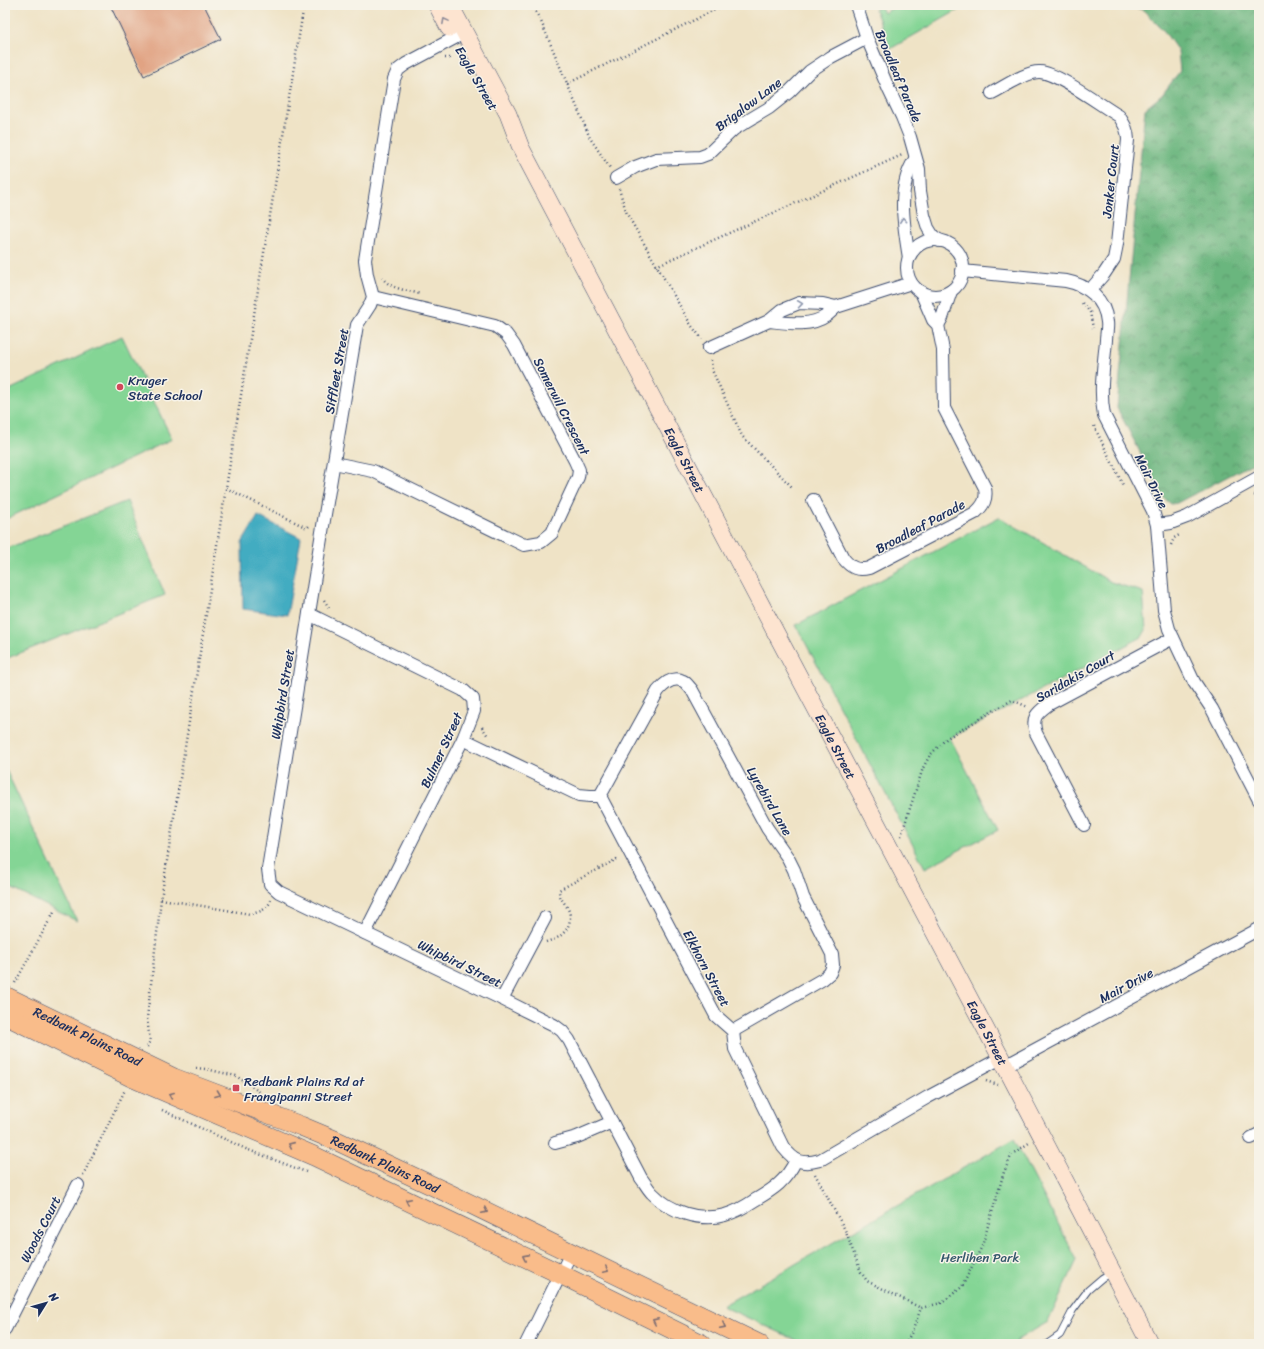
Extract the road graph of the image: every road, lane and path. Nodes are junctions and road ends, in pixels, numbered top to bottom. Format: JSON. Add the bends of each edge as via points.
{"nodes":[{"id":1,"x":304,"y":5,"type":"edge"},
{"id":2,"x":437,"y":5,"type":"edge"},
{"id":3,"x":450,"y":5,"type":"edge"},
{"id":4,"x":531,"y":5,"type":"edge"},
{"id":5,"x":724,"y":5,"type":"edge"},
{"id":6,"x":856,"y":5,"type":"edge"},
{"id":7,"x":459,"y":35,"type":"junction"},
{"id":8,"x":867,"y":38,"type":"junction"},
{"id":9,"x":442,"y":58,"type":"dead end"},
{"id":10,"x":452,"y":58,"type":"dead end"},
{"id":11,"x":567,"y":84,"type":"junction"},
{"id":12,"x":992,"y":93,"type":"dead end"},
{"id":13,"x":914,"y":154,"type":"junction"},
{"id":14,"x":616,"y":178,"type":"junction"},
{"id":15,"x":940,"y":241,"type":"junction"},
{"id":16,"x":909,"y":258,"type":"junction"},
{"id":17,"x":656,"y":266,"type":"junction"},
{"id":18,"x":962,"y":271,"type":"junction"},
{"id":19,"x":380,"y":274,"type":"dead end"},
{"id":20,"x":387,"y":283,"type":"junction"},
{"id":21,"x":911,"y":283,"type":"junction"},
{"id":22,"x":384,"y":287,"type":"dead end"},
{"id":23,"x":1090,"y":290,"type":"junction"},
{"id":24,"x":951,"y":291,"type":"junction"},
{"id":25,"x":921,"y":292,"type":"junction"},
{"id":26,"x":425,"y":295,"type":"dead end"},
{"id":27,"x":372,"y":297,"type":"junction"},
{"id":28,"x":836,"y":307,"type":"junction"},
{"id":29,"x":769,"y":321,"type":"junction"},
{"id":30,"x":938,"y":325,"type":"junction"},
{"id":31,"x":709,"y":348,"type":"junction"},
{"id":32,"x":334,"y":463,"type":"junction"},
{"id":33,"x":1259,"y":477,"type":"edge"},
{"id":34,"x":226,"y":488,"type":"junction"},
{"id":35,"x":793,"y":488,"type":"dead end"},
{"id":36,"x":813,"y":500,"type":"dead end"},
{"id":37,"x":312,"y":524,"type":"dead end"},
{"id":38,"x":1157,"y":525,"type":"junction"},
{"id":39,"x":324,"y":599,"type":"dead end"},
{"id":40,"x":332,"y":611,"type":"dead end"},
{"id":41,"x":309,"y":614,"type":"junction"},
{"id":42,"x":1173,"y":638,"type":"junction"},
{"id":43,"x":1038,"y":712,"type":"junction"},
{"id":44,"x":481,"y":725,"type":"dead end"},
{"id":45,"x":494,"y":738,"type":"dead end"},
{"id":46,"x":463,"y":739,"type":"junction"},
{"id":47,"x":600,"y":796,"type":"junction"},
{"id":48,"x":1259,"y":800,"type":"edge"},
{"id":49,"x":1084,"y":824,"type":"dead end"},
{"id":50,"x":901,"y":836,"type":"dead end"},
{"id":51,"x":622,"y":863,"type":"dead end"},
{"id":52,"x":272,"y":896,"type":"dead end"},
{"id":53,"x":161,"y":899,"type":"junction"},
{"id":54,"x":55,"y":910,"type":"dead end"},
{"id":55,"x":545,"y":918,"type":"dead end"},
{"id":56,"x":1259,"y":929,"type":"edge"},
{"id":57,"x":365,"y":933,"type":"junction"},
{"id":58,"x":543,"y":946,"type":"dead end"},
{"id":59,"x":13,"y":989,"type":"edge"},
{"id":60,"x":502,"y":999,"type":"junction"},
{"id":61,"x":5,"y":1015,"type":"edge"},
{"id":62,"x":733,"y":1031,"type":"junction"},
{"id":63,"x":146,"y":1050,"type":"dead end"},
{"id":64,"x":1003,"y":1062,"type":"junction"},
{"id":65,"x":981,"y":1082,"type":"dead end"},
{"id":66,"x":126,"y":1088,"type":"junction"},
{"id":67,"x":1001,"y":1088,"type":"dead end"},
{"id":68,"x":158,"y":1107,"type":"dead end"},
{"id":69,"x":612,"y":1122,"type":"junction"},
{"id":70,"x":1026,"y":1136,"type":"dead end"},
{"id":71,"x":555,"y":1142,"type":"dead end"},
{"id":72,"x":796,"y":1160,"type":"junction"},
{"id":73,"x":818,"y":1170,"type":"dead end"},
{"id":74,"x":307,"y":1172,"type":"dead end"},
{"id":75,"x":78,"y":1185,"type":"joint"},
{"id":76,"x":570,"y":1253,"type":"junction"},
{"id":77,"x":1112,"y":1272,"type":"junction"},
{"id":78,"x":560,"y":1274,"type":"junction"},
{"id":79,"x":921,"y":1308,"type":"junction"},
{"id":80,"x":5,"y":1329,"type":"edge"},
{"id":81,"x":526,"y":1344,"type":"edge"},
{"id":82,"x":702,"y":1344,"type":"edge"},
{"id":83,"x":759,"y":1344,"type":"edge"},
{"id":84,"x":905,"y":1344,"type":"edge"},
{"id":85,"x":1047,"y":1344,"type":"edge"},
{"id":86,"x":1150,"y":1344,"type":"edge"}],
"edges":[{"from":1,"to":34,"type":"path"},
{"from":7,"to":2,"type":"street","name":"Eagle Street","one_way":true},
{"from":3,"to":7,"type":"street","name":"Eagle Street"},
{"from":4,"to":11,"type":"path","via":[[540,19]]},
{"from":5,"to":11,"type":"path"},
{"from":6,"to":8,"type":"street","name":"Broadleaf Parade"},
{"from":7,"to":27,"type":"street","via":[[406,64],[398,70],[394,79],[365,260]]},
{"from":7,"to":64,"type":"street","name":"Eagle Street","via":[[501,119],[521,148]]},
{"from":8,"to":13,"type":"street","name":"Broadleaf Parade","via":[[902,117]]},
{"from":8,"to":14,"type":"street","name":"Brigalow Lane","via":[[837,53],[810,71],[789,92],[769,108],[734,129],[708,154],[700,157],[656,159]]},
{"from":9,"to":10,"type":"path"},
{"from":11,"to":14,"type":"path","via":[[590,138]]},
{"from":12,"to":23,"type":"street","name":"Jonker Court","via":[[1026,75],[1040,72],[1053,75],[1119,116],[1128,132],[1114,259]]},
{"from":13,"to":15,"type":"street","name":"Broadleaf Parade","via":[[919,168],[926,222],[933,236]]},
{"from":16,"to":13,"type":"street","one_way":true,"via":[[903,217],[904,190]]},
{"from":13,"to":17,"type":"path"},
{"from":14,"to":17,"type":"path","via":[[627,214]]},
{"from":15,"to":16,"type":"street","via":[[921,244]]},
{"from":15,"to":18,"type":"street","via":[[957,252]]},
{"from":16,"to":21,"type":"street","via":[[907,271]]},
{"from":17,"to":31,"type":"path","via":[[691,325]]},
{"from":18,"to":23,"type":"street","via":[[1066,281],[1078,283]]},
{"from":18,"to":24,"type":"street","via":[[958,283]]},
{"from":19,"to":20,"type":"path"},
{"from":20,"to":22,"type":"path"},
{"from":20,"to":26,"type":"path"},
{"from":21,"to":25,"type":"street"},
{"from":21,"to":28,"type":"street"},
{"from":23,"to":38,"type":"street","name":"Mair Drive","via":[[1104,310],[1107,322],[1102,390],[1104,414]]},
{"from":24,"to":25,"type":"street","via":[[939,296]]},
{"from":24,"to":30,"type":"street"},
{"from":25,"to":30,"type":"street","name":"Broadleaf Parade","via":[[933,320]]},
{"from":27,"to":32,"type":"street","name":"Siffleet Street","via":[[370,305],[357,325]]},
{"from":27,"to":32,"type":"street","name":"Somerwil Crescent","via":[[495,326],[506,334],[518,351],[575,461],[579,470],[578,477],[552,533],[541,542],[524,546],[373,471]]},
{"from":28,"to":29,"type":"street","via":[[826,316],[813,322]]},
{"from":29,"to":28,"type":"street","one_way":true,"via":[[782,310],[799,303]]},
{"from":29,"to":31,"type":"street"},
{"from":30,"to":36,"type":"street","name":"Broadleaf Parade","via":[[943,350],[944,408],[985,488],[985,502],[981,508],[861,570],[854,569],[843,558]]},
{"from":31,"to":35,"type":"path","via":[[712,370],[742,436]]},
{"from":32,"to":41,"type":"street","name":"Siffleet Street"},
{"from":33,"to":38,"type":"street","via":[[1187,516],[1171,523]]},
{"from":34,"to":37,"type":"path","via":[[307,528]]},
{"from":34,"to":53,"type":"path"},
{"from":38,"to":42,"type":"street","name":"Mair Drive","via":[[1164,610]]},
{"from":39,"to":40,"type":"path"},
{"from":41,"to":46,"type":"street","name":"Bulmer Street","via":[[463,690],[473,699],[474,711]]},
{"from":41,"to":57,"type":"street","name":"Whipbird Street","via":[[268,869],[270,884],[279,892]]},
{"from":42,"to":43,"type":"street","name":"Saridakis Court"},
{"from":42,"to":48,"type":"street","name":"Mair Drive","via":[[1194,682],[1212,709]]},
{"from":43,"to":49,"type":"street","name":"Saridakis Court","via":[[1034,725],[1036,733]]},
{"from":43,"to":50,"type":"path","via":[[1012,700],[947,738],[930,755],[923,768]]},
{"from":44,"to":45,"type":"path","via":[[487,735]]},
{"from":46,"to":47,"type":"street","via":[[579,795]]},
{"from":46,"to":57,"type":"street","name":"Bulmer Street"},
{"from":47,"to":62,"type":"street","name":"Elkhorn Street","via":[[716,1016]]},
{"from":47,"to":62,"type":"street","name":"Lyrebird Lane","via":[[658,691],[665,683],[684,681],[692,690],[767,828],[788,858],[803,897],[832,954],[833,964],[830,973],[823,979]]},
{"from":51,"to":58,"type":"path","via":[[617,859],[559,890],[571,917],[569,926],[563,934]]},
{"from":52,"to":53,"type":"path","via":[[269,905],[260,912],[250,914]]},
{"from":53,"to":63,"type":"path","via":[[147,1018],[150,1041]]},
{"from":54,"to":59,"type":"path"},
{"from":55,"to":60,"type":"street"},
{"from":56,"to":64,"type":"street","name":"Mair Drive"},
{"from":57,"to":60,"type":"street","name":"Whipbird Street"},
{"from":59,"to":76,"type":"main road","name":"Redbank Plains Road","one_way":true,"via":[[174,1078],[337,1141]]},
{"from":60,"to":69,"type":"street","name":"Whipbird Street","via":[[562,1031]]},
{"from":61,"to":66,"type":"main road","name":"Redbank Plains Road"},
{"from":62,"to":72,"type":"street","via":[[734,1049],[783,1147]]},
{"from":64,"to":72,"type":"street","via":[[928,1097],[820,1160],[806,1163]]},
{"from":64,"to":77,"type":"street","name":"Eagle Street"},
{"from":65,"to":67,"type":"path","via":[[991,1082]]},
{"from":66,"to":75,"type":"path"},
{"from":78,"to":66,"type":"main road","name":"Redbank Plains Road","one_way":true,"via":[[314,1156]]},
{"from":68,"to":74,"type":"path","via":[[246,1149]]},
{"from":69,"to":71,"type":"street","via":[[577,1137]]},
{"from":69,"to":72,"type":"street","name":"Whipbird Street","via":[[641,1178],[652,1193],[664,1204],[698,1216],[724,1215],[747,1205],[774,1189],[790,1172]]},
{"from":70,"to":79,"type":"path","via":[[1030,1143],[1012,1154],[1004,1172],[982,1246],[962,1287],[941,1303]]},
{"from":73,"to":79,"type":"path","via":[[814,1172],[845,1230],[867,1282]]},
{"from":75,"to":80,"type":"street","name":"Woods Court"},
{"from":76,"to":78,"type":"street"},
{"from":76,"to":83,"type":"main road","name":"Redbank Plains Road","one_way":true},
{"from":77,"to":85,"type":"lane","via":[[1088,1290],[1073,1310],[1060,1335]]},
{"from":77,"to":86,"type":"street","name":"Eagle Street"},
{"from":78,"to":81,"type":"street"},
{"from":82,"to":78,"type":"main road","name":"Redbank Plains Road","one_way":true},
{"from":79,"to":84,"type":"path"}]}
